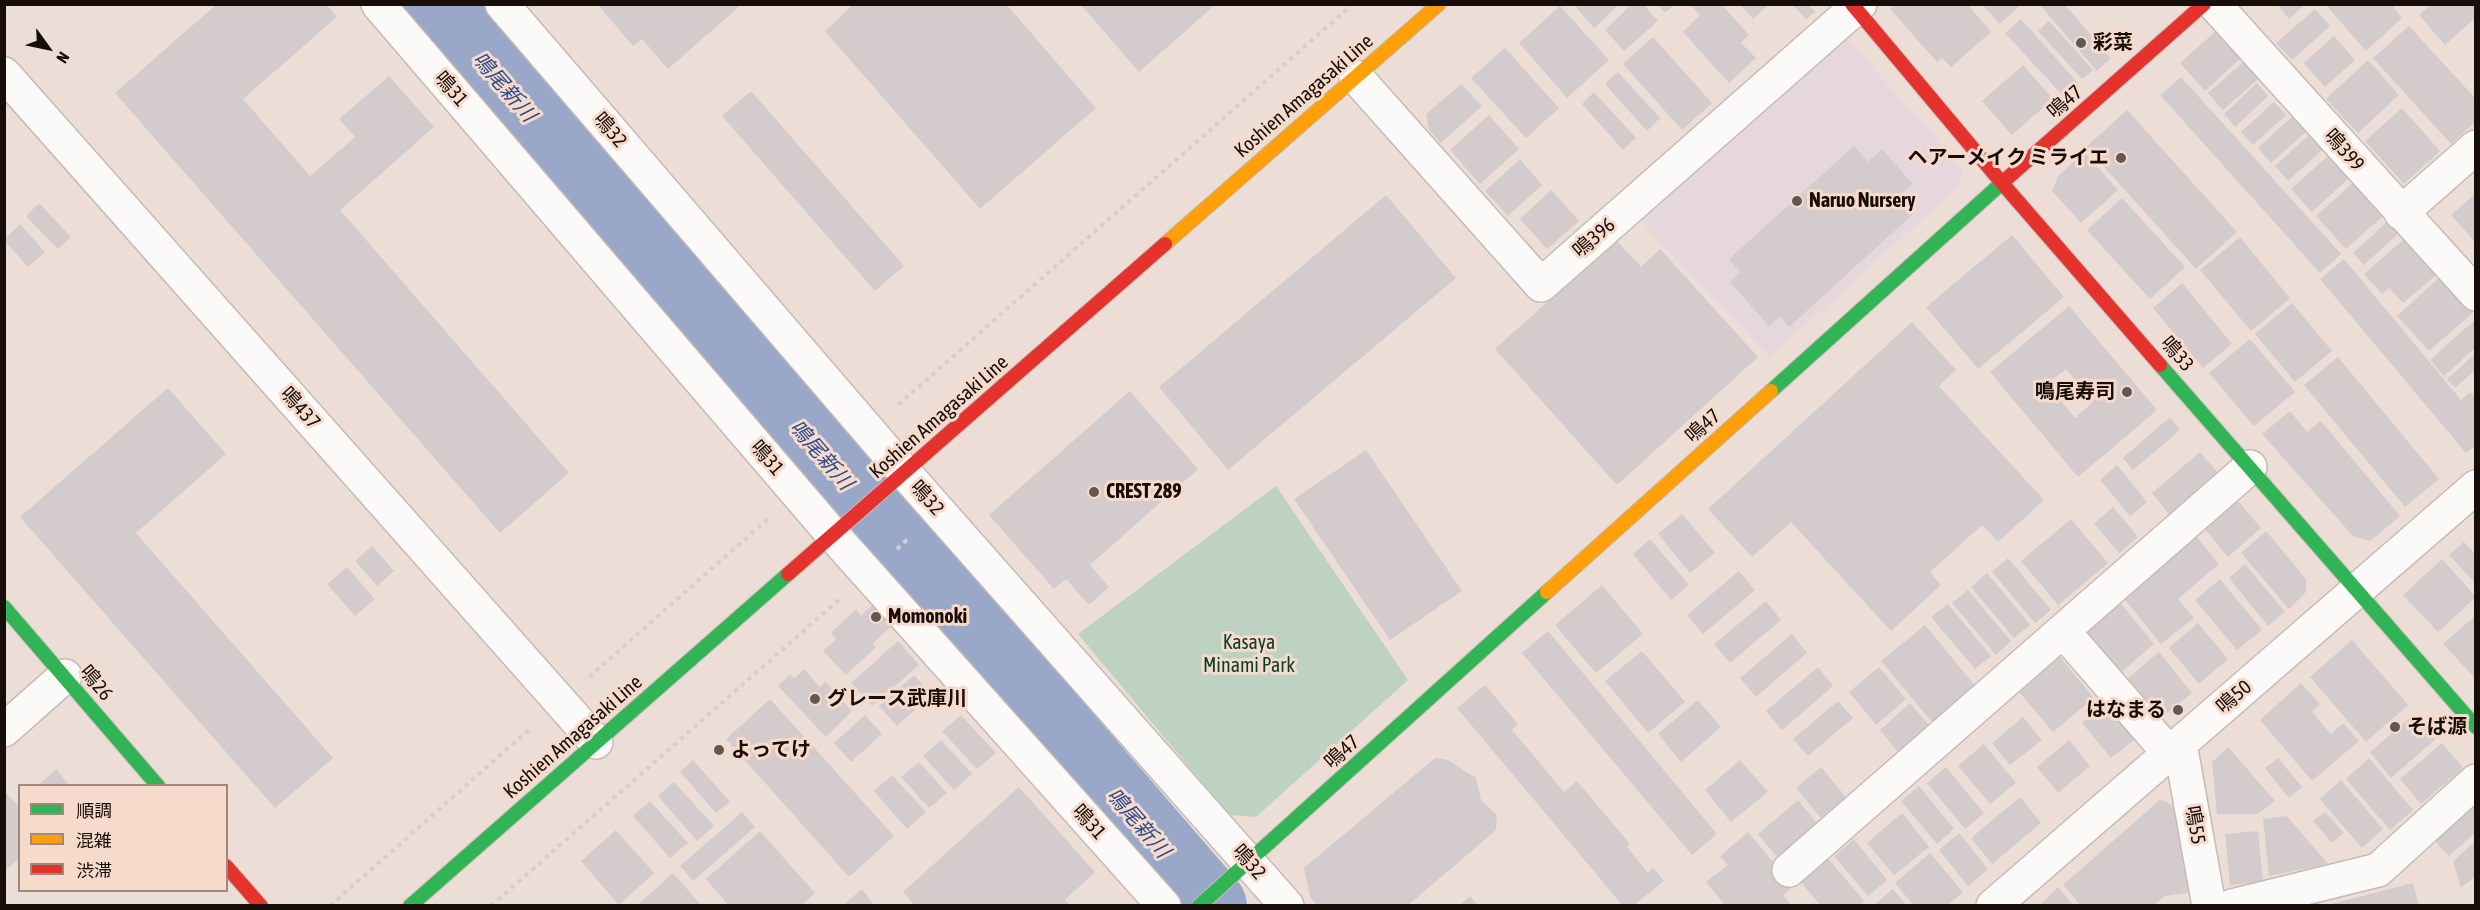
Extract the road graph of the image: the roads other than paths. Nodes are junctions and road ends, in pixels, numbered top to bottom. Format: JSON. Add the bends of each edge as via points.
{"nodes":[{"id":1,"x":378,"y":4,"type":"edge"},
{"id":2,"x":502,"y":4,"type":"edge"},
{"id":3,"x":1439,"y":4,"type":"edge"},
{"id":4,"x":2204,"y":4,"type":"edge"},
{"id":5,"x":2214,"y":4,"type":"edge"},
{"id":6,"x":1856,"y":6,"type":"edge"},
{"id":7,"x":4,"y":74,"type":"edge"},
{"id":8,"x":1356,"y":77,"type":"junction"},
{"id":9,"x":2475,"y":147,"type":"edge"},
{"id":10,"x":2002,"y":183,"type":"junction"},
{"id":11,"x":2401,"y":213,"type":"junction"},
{"id":12,"x":2475,"y":294,"type":"edge"},
{"id":13,"x":2250,"y":467,"type":"junction"},
{"id":14,"x":898,"y":479,"type":"junction"},
{"id":15,"x":2475,"y":487,"type":"edge"},
{"id":16,"x":841,"y":528,"type":"junction"},
{"id":17,"x":2355,"y":591,"type":"junction"},
{"id":18,"x":4,"y":607,"type":"edge"},
{"id":19,"x":2063,"y":631,"type":"junction"},
{"id":20,"x":65,"y":676,"type":"junction"},
{"id":21,"x":2475,"y":727,"type":"edge"},
{"id":22,"x":4,"y":730,"type":"edge"},
{"id":23,"x":596,"y":742,"type":"junction"},
{"id":24,"x":2174,"y":749,"type":"junction"},
{"id":25,"x":2475,"y":781,"type":"edge"},
{"id":26,"x":156,"y":784,"type":"edge"},
{"id":27,"x":228,"y":868,"type":"edge"},
{"id":28,"x":1239,"y":870,"type":"junction"},
{"id":29,"x":1789,"y":870,"type":"dead end"},
{"id":30,"x":261,"y":906,"type":"edge"},
{"id":31,"x":410,"y":906,"type":"edge"},
{"id":32,"x":1164,"y":906,"type":"edge"},
{"id":33,"x":1199,"y":906,"type":"edge"},
{"id":34,"x":1287,"y":906,"type":"edge"},
{"id":35,"x":1993,"y":906,"type":"edge"},
{"id":36,"x":2209,"y":906,"type":"edge"},
{"id":37,"x":2232,"y":906,"type":"edge"}],
"edges":[{"from":1,"to":16,"type":"street","name":"鳴31"},
{"from":2,"to":14,"type":"street","name":"鳴32"},
{"from":3,"to":8,"type":"street","name":"Koshien Amagasaki Line"},
{"from":4,"to":10,"type":"street","name":"鳴47"},
{"from":5,"to":11,"type":"street","name":"鳴399"},
{"from":6,"to":8,"type":"street","name":"鳴396","via":[[1541,285]]},
{"from":6,"to":10,"type":"street","name":"鳴33"},
{"from":7,"to":23,"type":"street","name":"鳴437"},
{"from":8,"to":14,"type":"street","name":"Koshien Amagasaki Line"},
{"from":9,"to":11,"type":"street"},
{"from":10,"to":13,"type":"street","name":"鳴33"},
{"from":10,"to":28,"type":"street","name":"鳴47"},
{"from":11,"to":12,"type":"street","name":"鳴399"},
{"from":13,"to":17,"type":"street","name":"鳴33"},
{"from":13,"to":19,"type":"street"},
{"from":14,"to":16,"type":"street","name":"Koshien Amagasaki Line"},
{"from":14,"to":28,"type":"street","name":"鳴32"},
{"from":15,"to":17,"type":"street","name":"鳴50"},
{"from":16,"to":23,"type":"street","name":"Koshien Amagasaki Line"},
{"from":16,"to":32,"type":"street","name":"鳴31"},
{"from":17,"to":21,"type":"street","name":"鳴33"},
{"from":17,"to":24,"type":"street","name":"鳴50"},
{"from":18,"to":20,"type":"street","name":"鳴26"},
{"from":19,"to":24,"type":"street"},
{"from":19,"to":29,"type":"street"},
{"from":20,"to":22,"type":"street"},
{"from":20,"to":26,"type":"street","name":"鳴26"},
{"from":23,"to":31,"type":"street","name":"Koshien Amagasaki Line"},
{"from":24,"to":35,"type":"street","name":"鳴50"},
{"from":24,"to":36,"type":"street","name":"鳴55"},
{"from":25,"to":37,"type":"street","via":[[2378,870]]},
{"from":27,"to":30,"type":"street"},
{"from":28,"to":33,"type":"street","name":"鳴47"},
{"from":28,"to":34,"type":"street","name":"鳴32"}]}
